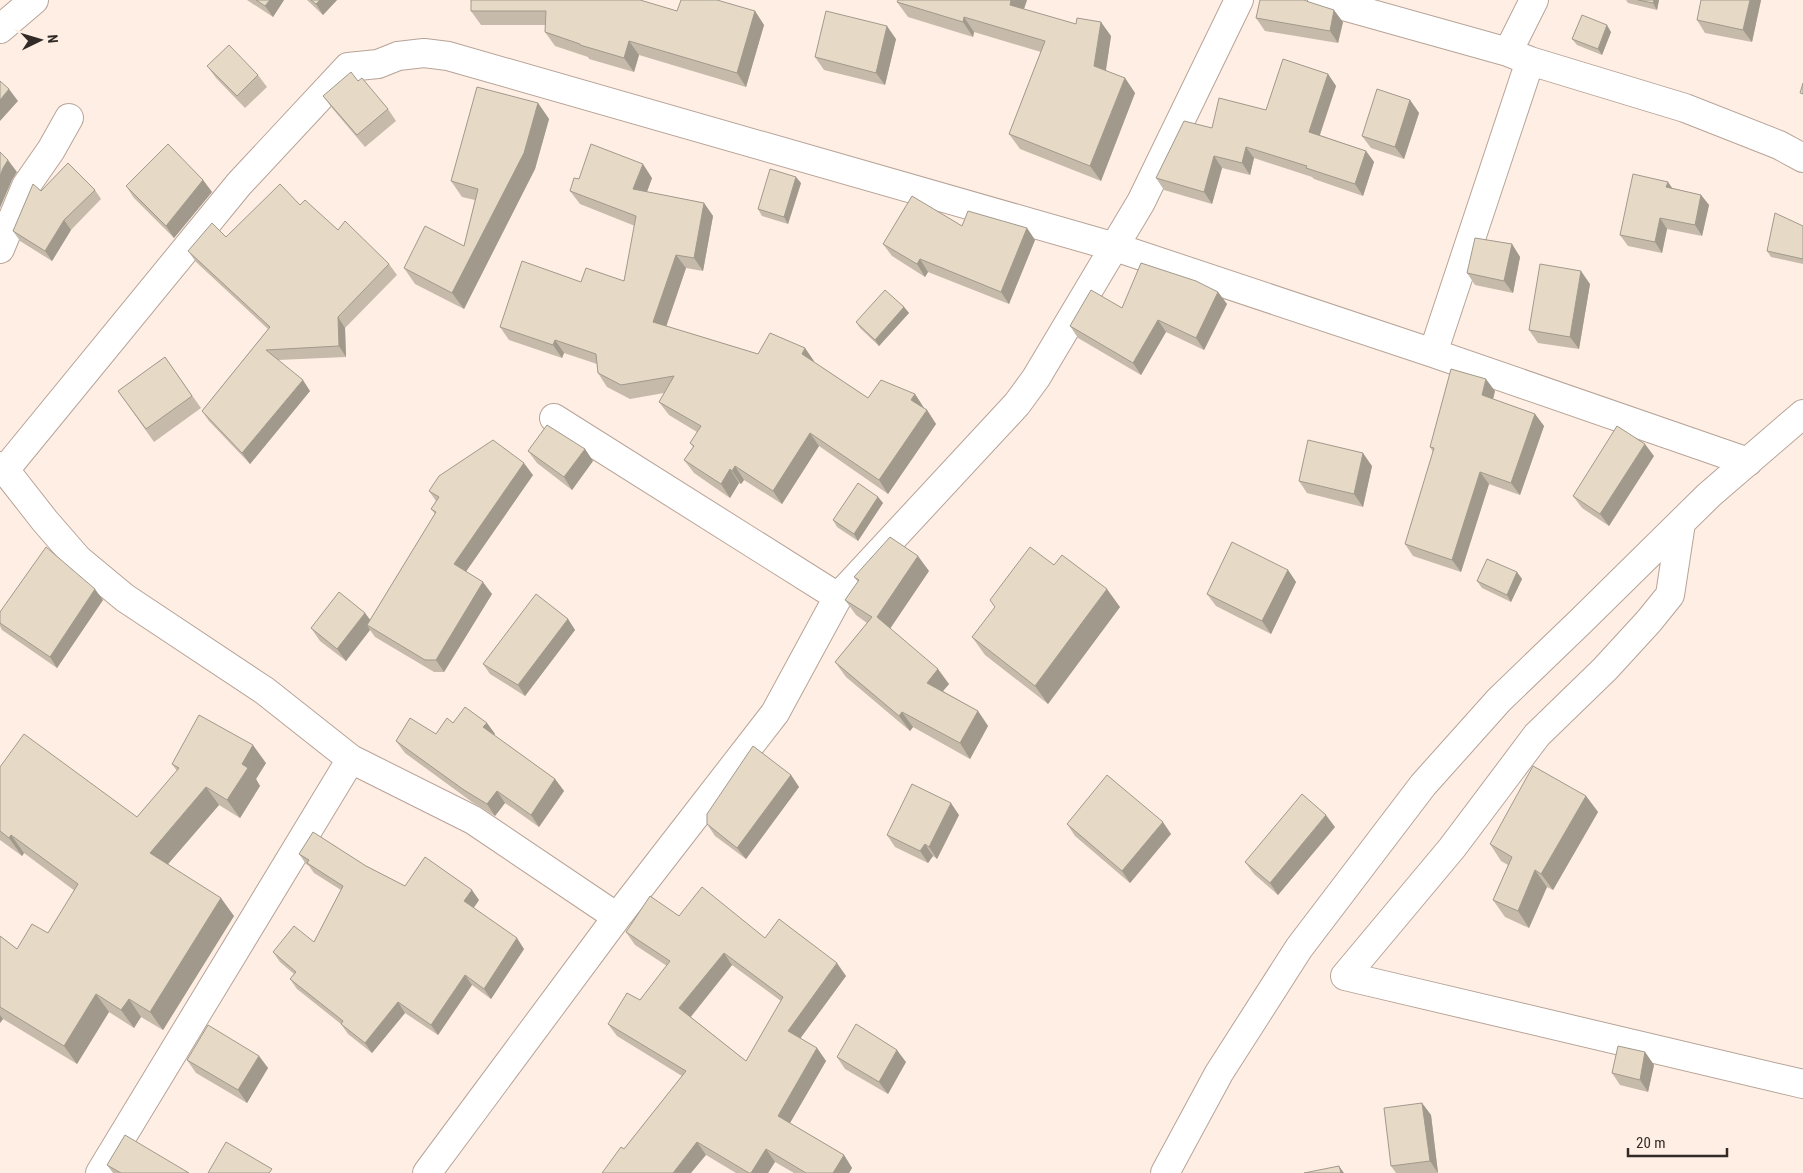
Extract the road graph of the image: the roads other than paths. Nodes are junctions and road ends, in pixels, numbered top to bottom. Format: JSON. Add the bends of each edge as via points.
{"nodes":[{"id":1,"x":34,"y":0,"type":"edge"},
{"id":2,"x":1239,"y":0,"type":"edge"},
{"id":3,"x":1322,"y":0,"type":"edge"},
{"id":4,"x":1534,"y":0,"type":"edge"},
{"id":5,"x":0,"y":29,"type":"edge"},
{"id":6,"x":1519,"y":56,"type":"junction"},
{"id":7,"x":69,"y":118,"type":"dead end"},
{"id":8,"x":1803,"y":158,"type":"edge"},
{"id":9,"x":1115,"y":247,"type":"junction"},
{"id":10,"x":0,"y":249,"type":"edge"},
{"id":11,"x":1433,"y":353,"type":"junction"},
{"id":12,"x":1803,"y":414,"type":"edge"},
{"id":13,"x":554,"y":418,"type":"dead end"},
{"id":14,"x":1748,"y":462,"type":"junction"},
{"id":15,"x":3,"y":468,"type":"edge"},
{"id":16,"x":1681,"y":523,"type":"junction"},
{"id":17,"x":838,"y":597,"type":"junction"},
{"id":18,"x":351,"y":758,"type":"junction"},
{"id":19,"x":617,"y":917,"type":"junction"},
{"id":20,"x":1803,"y":1084,"type":"edge"},
{"id":21,"x":100,"y":1173,"type":"edge"},
{"id":22,"x":427,"y":1173,"type":"edge"},
{"id":23,"x":1165,"y":1173,"type":"edge"}],
"edges":[{"from":1,"to":5,"type":"street"},
{"from":2,"to":9,"type":"street","via":[[1141,202]]},
{"from":3,"to":6,"type":"street"},
{"from":4,"to":6,"type":"street"},
{"from":6,"to":8,"type":"street","via":[[1685,108],[1779,145]]},
{"from":6,"to":11,"type":"street"},
{"from":7,"to":10,"type":"street","via":[[26,186]]},
{"from":9,"to":11,"type":"street"},
{"from":9,"to":15,"type":"street","via":[[448,56],[424,53],[398,56],[378,64],[348,67],[239,184]]},
{"from":9,"to":17,"type":"street","via":[[1017,404]]},
{"from":11,"to":14,"type":"street"},
{"from":12,"to":14,"type":"street"},
{"from":13,"to":17,"type":"street"},
{"from":14,"to":16,"type":"street"},
{"from":15,"to":18,"type":"street","via":[[78,559],[125,598],[265,691]]},
{"from":16,"to":20,"type":"street","via":[[1670,595],[1605,669],[1537,735],[1452,848],[1345,976]]},
{"from":16,"to":23,"type":"street","via":[[1499,700],[1423,785],[1299,948],[1218,1073]]},
{"from":17,"to":19,"type":"street","via":[[775,713]]},
{"from":18,"to":19,"type":"street","via":[[473,820]]},
{"from":18,"to":21,"type":"street"},
{"from":19,"to":22,"type":"street"}]}
